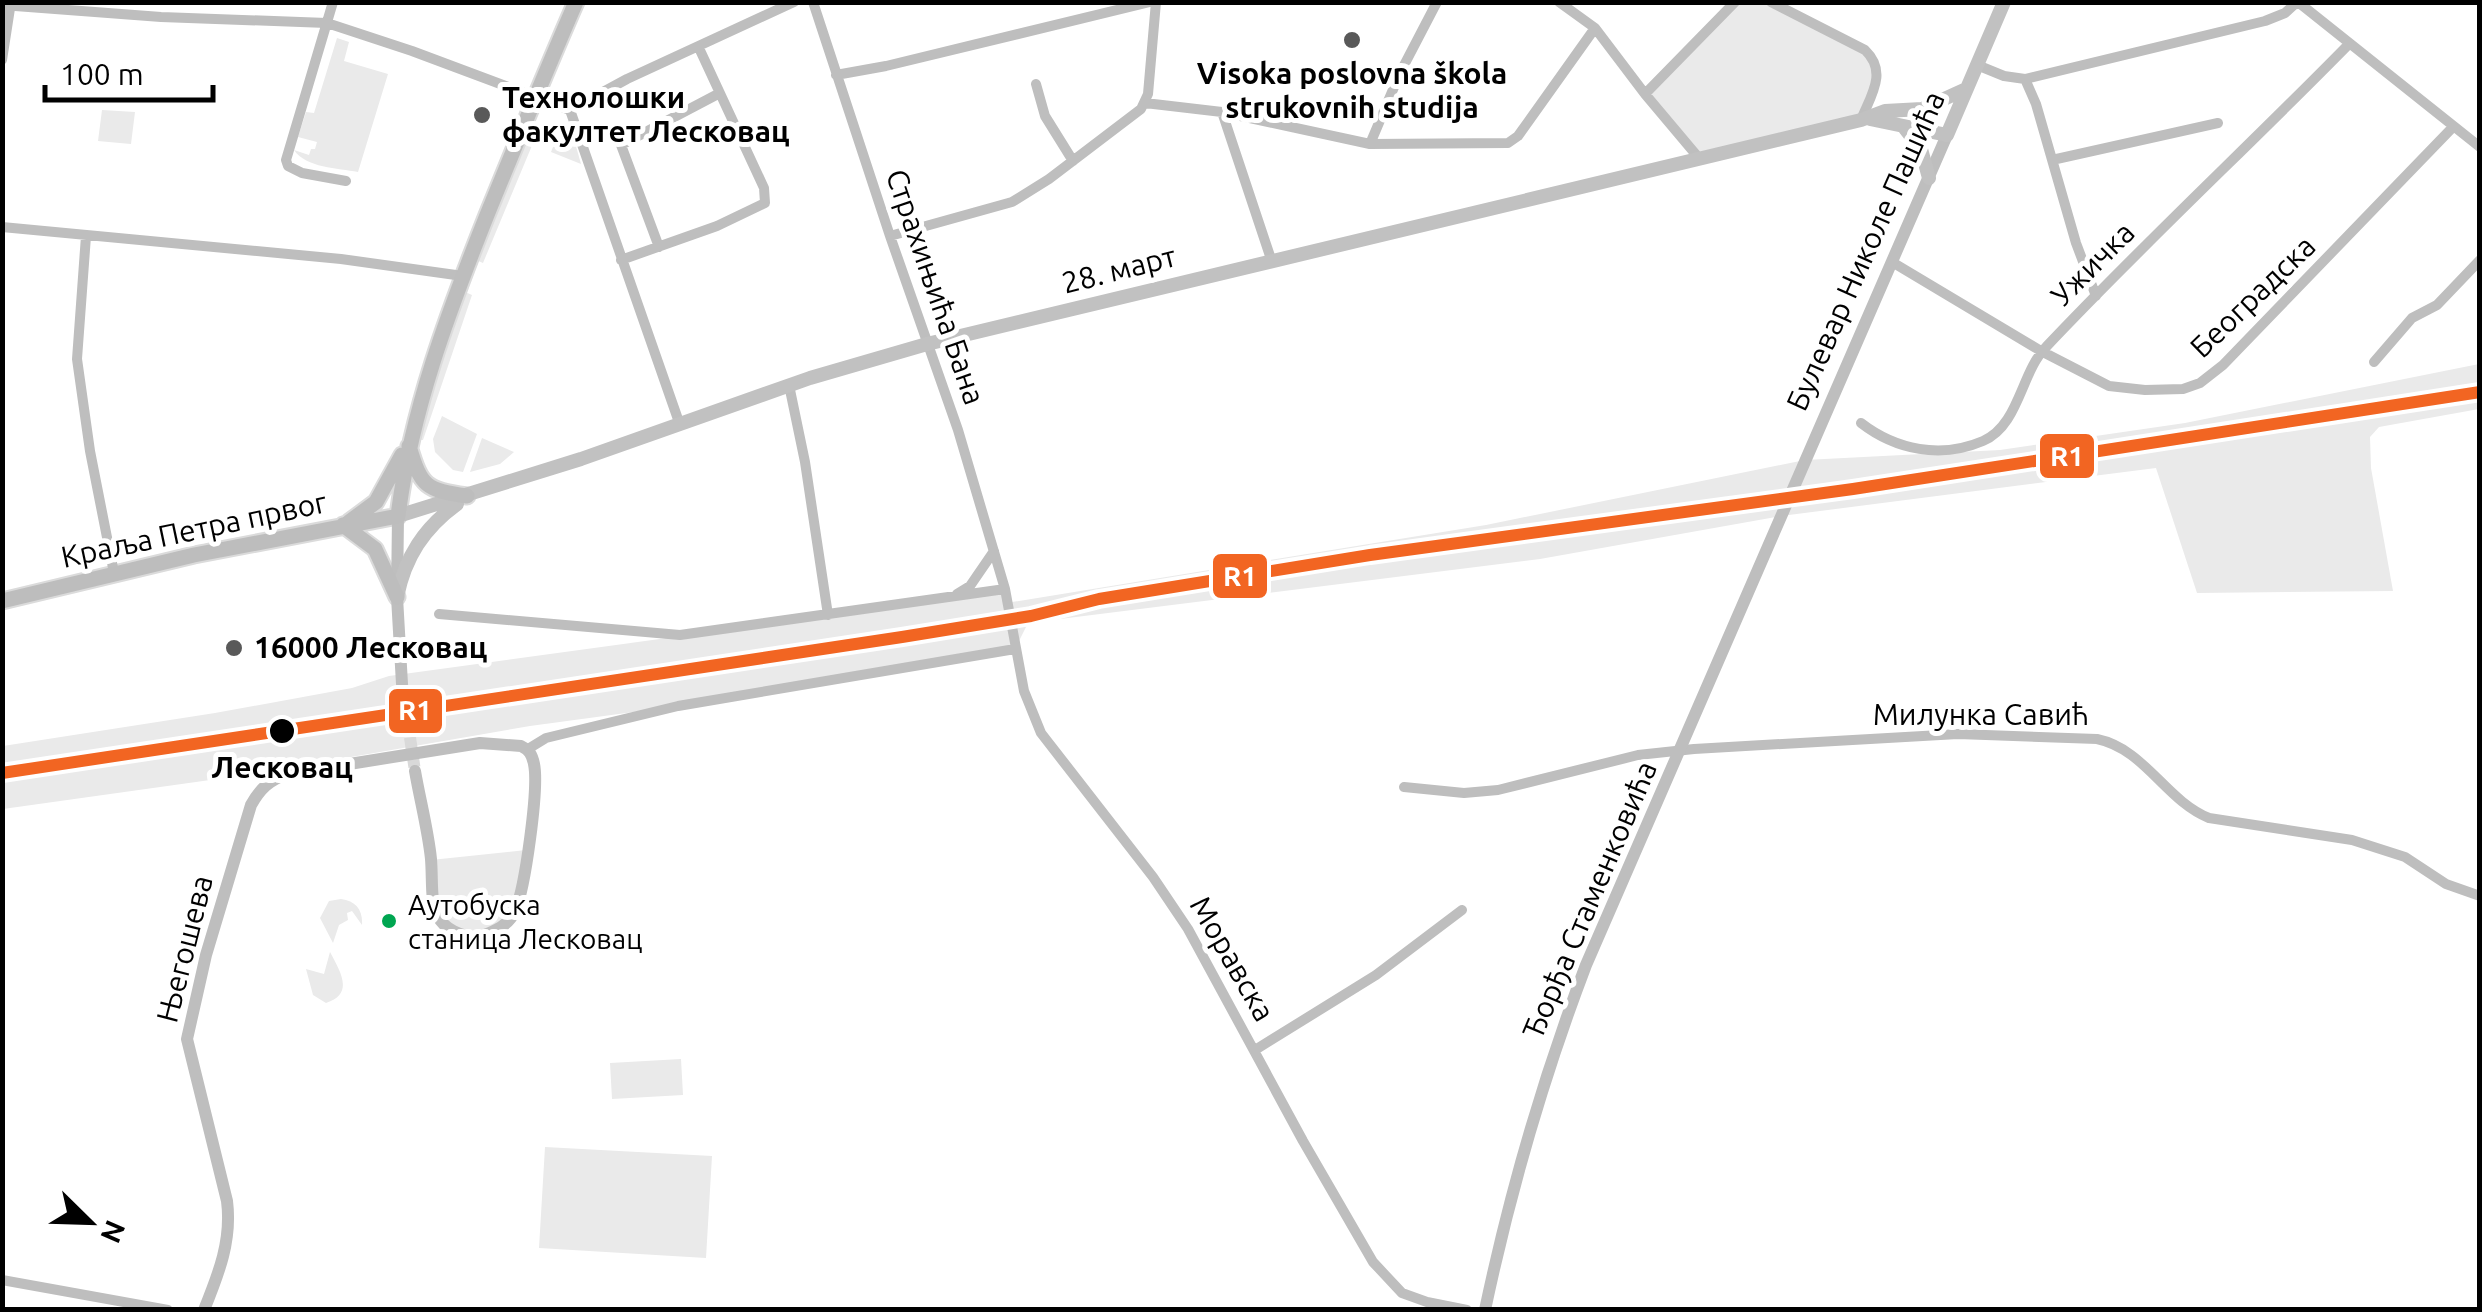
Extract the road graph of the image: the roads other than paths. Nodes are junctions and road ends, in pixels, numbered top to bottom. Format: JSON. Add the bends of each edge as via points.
{"nodes":[{"id":1,"x":333,"y":2,"type":"edge"},
{"id":2,"x":576,"y":2,"type":"edge"},
{"id":3,"x":794,"y":2,"type":"edge"},
{"id":4,"x":813,"y":2,"type":"edge"},
{"id":5,"x":1153,"y":2,"type":"edge"},
{"id":6,"x":1436,"y":2,"type":"edge"},
{"id":7,"x":1559,"y":2,"type":"edge"},
{"id":8,"x":1734,"y":2,"type":"edge"},
{"id":9,"x":1770,"y":2,"type":"edge"},
{"id":10,"x":2004,"y":2,"type":"edge"},
{"id":11,"x":2298,"y":2,"type":"edge"},
{"id":12,"x":163,"y":3,"type":"edge"},
{"id":13,"x":8,"y":4,"type":"edge"},
{"id":14,"x":161,"y":17,"type":"junction"},
{"id":15,"x":326,"y":23,"type":"junction"},
{"id":16,"x":1595,"y":28,"type":"junction"},
{"id":17,"x":2350,"y":44,"type":"junction"},
{"id":18,"x":698,"y":48,"type":"junction"},
{"id":19,"x":2,"y":60,"type":"edge"},
{"id":20,"x":1976,"y":65,"type":"junction"},
{"id":21,"x":836,"y":75,"type":"junction"},
{"id":22,"x":2024,"y":79,"type":"junction"},
{"id":23,"x":1036,"y":84,"type":"dead end"},
{"id":24,"x":1966,"y":90,"type":"junction"},
{"id":25,"x":718,"y":94,"type":"junction"},
{"id":26,"x":1645,"y":94,"type":"junction"},
{"id":27,"x":534,"y":98,"type":"junction"},
{"id":28,"x":1145,"y":104,"type":"junction"},
{"id":29,"x":570,"y":110,"type":"junction"},
{"id":30,"x":1222,"y":112,"type":"junction"},
{"id":31,"x":1912,"y":112,"type":"junction"},
{"id":32,"x":1862,"y":120,"type":"junction"},
{"id":33,"x":2218,"y":123,"type":"dead end"},
{"id":34,"x":1902,"y":125,"type":"junction"},
{"id":35,"x":2453,"y":128,"type":"junction"},
{"id":36,"x":1947,"y":135,"type":"junction"},
{"id":37,"x":1370,"y":144,"type":"junction"},
{"id":38,"x":2480,"y":147,"type":"edge"},
{"id":39,"x":1698,"y":157,"type":"junction"},
{"id":40,"x":2052,"y":160,"type":"junction"},
{"id":41,"x":1073,"y":161,"type":"junction"},
{"id":42,"x":1928,"y":178,"type":"junction"},
{"id":43,"x":346,"y":180,"type":"dead end"},
{"id":44,"x":2,"y":227,"type":"edge"},
{"id":45,"x":86,"y":236,"type":"junction"},
{"id":46,"x":890,"y":236,"type":"junction"},
{"id":47,"x":660,"y":246,"type":"junction"},
{"id":48,"x":620,"y":260,"type":"junction"},
{"id":49,"x":2480,"y":260,"type":"edge"},
{"id":50,"x":1272,"y":262,"type":"junction"},
{"id":51,"x":1892,"y":262,"type":"junction"},
{"id":52,"x":463,"y":276,"type":"junction"},
{"id":53,"x":2096,"y":296,"type":"junction"},
{"id":54,"x":927,"y":344,"type":"junction"},
{"id":55,"x":2041,"y":351,"type":"junction"},
{"id":56,"x":2374,"y":362,"type":"dead end"},
{"id":57,"x":790,"y":385,"type":"junction"},
{"id":58,"x":1861,"y":423,"type":"dead end"},
{"id":59,"x":680,"y":425,"type":"junction"},
{"id":60,"x":408,"y":442,"type":"junction"},
{"id":61,"x":467,"y":496,"type":"junction"},
{"id":62,"x":398,"y":516,"type":"junction"},
{"id":63,"x":1778,"y":522,"type":"joint"},
{"id":64,"x":343,"y":526,"type":"junction"},
{"id":65,"x":994,"y":550,"type":"junction"},
{"id":66,"x":114,"y":573,"type":"junction"},
{"id":67,"x":1005,"y":590,"type":"junction"},
{"id":68,"x":397,"y":596,"type":"junction"},
{"id":69,"x":955,"y":596,"type":"junction"},
{"id":70,"x":2,"y":601,"type":"edge"},
{"id":71,"x":439,"y":614,"type":"dead end"},
{"id":72,"x":828,"y":615,"type":"junction"},
{"id":73,"x":1015,"y":650,"type":"junction"},
{"id":74,"x":402,"y":684,"type":"tunnel mouth"},
{"id":75,"x":528,"y":749,"type":"junction"},
{"id":76,"x":1680,"y":750,"type":"junction"},
{"id":77,"x":416,"y":772,"type":"tunnel mouth"},
{"id":78,"x":1404,"y":787,"type":"dead end"},
{"id":79,"x":2480,"y":896,"type":"edge"},
{"id":80,"x":1462,"y":910,"type":"dead end"},
{"id":81,"x":1255,"y":1050,"type":"junction"},
{"id":82,"x":2,"y":1280,"type":"edge"},
{"id":83,"x":168,"y":1310,"type":"edge"},
{"id":84,"x":204,"y":1310,"type":"edge"},
{"id":85,"x":1467,"y":1310,"type":"edge"},
{"id":86,"x":1484,"y":1310,"type":"edge"}],
"edges":[{"from":1,"to":15,"type":"street"},
{"from":2,"to":27,"type":"main road"},
{"from":3,"to":18,"type":"street"},
{"from":4,"to":21,"type":"street","name":"Страхињића Бана"},
{"from":5,"to":21,"type":"street"},
{"from":5,"to":28,"type":"street"},
{"from":6,"to":37,"type":"street"},
{"from":7,"to":16,"type":"street"},
{"from":8,"to":26,"type":"street"},
{"from":9,"to":32,"type":"street","via":[[1874,60],[1878,76]]},
{"from":10,"to":20,"type":"main road","name":"Булевар Николе Пашића"},
{"from":11,"to":17,"type":"street"},
{"from":11,"to":22,"type":"street","via":[[2265,21]]},
{"from":12,"to":14,"type":"street"},
{"from":13,"to":14,"type":"street"},
{"from":13,"to":19,"type":"street"},
{"from":14,"to":15,"type":"street"},
{"from":15,"to":27,"type":"street"},
{"from":15,"to":43,"type":"street","via":[[286,160],[302,173]]},
{"from":16,"to":26,"type":"street"},
{"from":16,"to":37,"type":"street","via":[[1514,140]]},
{"from":17,"to":35,"type":"street"},
{"from":17,"to":53,"type":"street","name":"Ужичка"},
{"from":18,"to":25,"type":"street"},
{"from":18,"to":29,"type":"street"},
{"from":20,"to":22,"type":"street"},
{"from":20,"to":24,"type":"main road","name":"Булевар Николе Пашића"},
{"from":21,"to":46,"type":"street","name":"Страхињића Бана"},
{"from":22,"to":40,"type":"street"},
{"from":23,"to":41,"type":"street","via":[[1045,116]]},
{"from":24,"to":31,"type":"main road","name":"28. март"},
{"from":24,"to":36,"type":"main road","name":"Булевар Николе Пашића"},
{"from":25,"to":47,"type":"street","via":[[621,146]]},
{"from":25,"to":47,"type":"street","via":[[766,204]]},
{"from":26,"to":39,"type":"street"},
{"from":27,"to":29,"type":"street"},
{"from":27,"to":52,"type":"main road"},
{"from":28,"to":30,"type":"street"},
{"from":28,"to":41,"type":"street"},
{"from":29,"to":48,"type":"street"},
{"from":30,"to":37,"type":"street"},
{"from":30,"to":50,"type":"street"},
{"from":31,"to":32,"type":"main road","name":"28. март","via":[[1885,111]]},
{"from":31,"to":36,"type":"main road"},
{"from":32,"to":34,"type":"main road","name":"28. март"},
{"from":32,"to":39,"type":"main road","name":"28. март"},
{"from":33,"to":40,"type":"street"},
{"from":34,"to":36,"type":"main road","name":"28. март"},
{"from":34,"to":42,"type":"main road","via":[[1922,150]]},
{"from":35,"to":38,"type":"street"},
{"from":35,"to":55,"type":"street","name":"Београдска","via":[[2200,383],[2167,391],[2114,388]]},
{"from":36,"to":42,"type":"street","name":"Булевар Николе Пашића"},
{"from":39,"to":50,"type":"main road","name":"28. март"},
{"from":40,"to":53,"type":"street"},
{"from":41,"to":46,"type":"street","via":[[1012,202]]},
{"from":42,"to":51,"type":"street","name":"Булевар Николе Пашића"},
{"from":44,"to":45,"type":"street"},
{"from":45,"to":52,"type":"street"},
{"from":45,"to":66,"type":"street","via":[[77,359]]},
{"from":46,"to":54,"type":"street","name":"Страхињића Бана"},
{"from":47,"to":48,"type":"street"},
{"from":48,"to":59,"type":"street"},
{"from":49,"to":56,"type":"street","via":[[2437,305],[2412,318]]},
{"from":50,"to":54,"type":"main road","name":"28. март"},
{"from":51,"to":55,"type":"street","name":"Београдска"},
{"from":51,"to":63,"type":"street","name":"Булевар Николе Пашића"},
{"from":52,"to":60,"type":"main road"},
{"from":53,"to":55,"type":"street","name":"Ужичка"},
{"from":54,"to":57,"type":"main road","name":"28. март"},
{"from":54,"to":65,"type":"street","name":"Страхињића Бана"},
{"from":55,"to":58,"type":"street","name":"Ужичка","via":[[2008,416],[1982,441],[1947,450],[1911,449]]},
{"from":57,"to":59,"type":"main road","name":"28. март"},
{"from":57,"to":72,"type":"street"},
{"from":59,"to":61,"type":"main road","name":"28. март"},
{"from":60,"to":61,"type":"main road","via":[[424,484]]},
{"from":60,"to":62,"type":"main road"},
{"from":60,"to":64,"type":"main road","via":[[376,502]]},
{"from":61,"to":62,"type":"main road","name":"28. март"},
{"from":61,"to":68,"type":"main road","via":[[424,534],[403,566]]},
{"from":62,"to":64,"type":"main road","name":"Краља Петра првог"},
{"from":62,"to":68,"type":"street"},
{"from":63,"to":76,"type":"street","name":"Ђорђа Стаменковића"},
{"from":64,"to":66,"type":"main road","name":"Краља Петра првог"},
{"from":64,"to":68,"type":"main road","via":[[375,550]]},
{"from":65,"to":67,"type":"street","name":"Страхињића Бана"},
{"from":65,"to":69,"type":"street"},
{"from":66,"to":70,"type":"main road","name":"Краља Петра првог"},
{"from":67,"to":69,"type":"street"},
{"from":67,"to":73,"type":"street","name":"Моравска"},
{"from":68,"to":74,"type":"street"},
{"from":69,"to":72,"type":"street"},
{"from":71,"to":72,"type":"street","via":[[680,635]]},
{"from":73,"to":75,"type":"street","via":[[678,706],[546,738]]},
{"from":73,"to":81,"type":"street","name":"Моравска","via":[[1041,733],[1171,903]]},
{"from":75,"to":77,"type":"street","via":[[534,790],[517,903],[507,923],[477,938],[455,931],[434,906]]},
{"from":75,"to":84,"type":"street","name":"Његошева","via":[[501,742],[287,774],[270,781],[252,805],[188,1026],[188,1052],[230,1224]]},
{"from":76,"to":78,"type":"street","name":"Милунка Савић","via":[[1638,754],[1498,790]]},
{"from":76,"to":79,"type":"street","name":"Милунка Савић","via":[[1958,734],[2096,738],[2132,754],[2209,818],[2352,840],[2405,857],[2446,884]]},
{"from":76,"to":86,"type":"street","name":"Ђорђа Стаменковића","via":[[1552,1055]]},
{"from":80,"to":81,"type":"street","via":[[1376,975]]},
{"from":81,"to":85,"type":"street","name":"Моравска","via":[[1374,1262],[1402,1293]]},
{"from":82,"to":83,"type":"street"}]}
